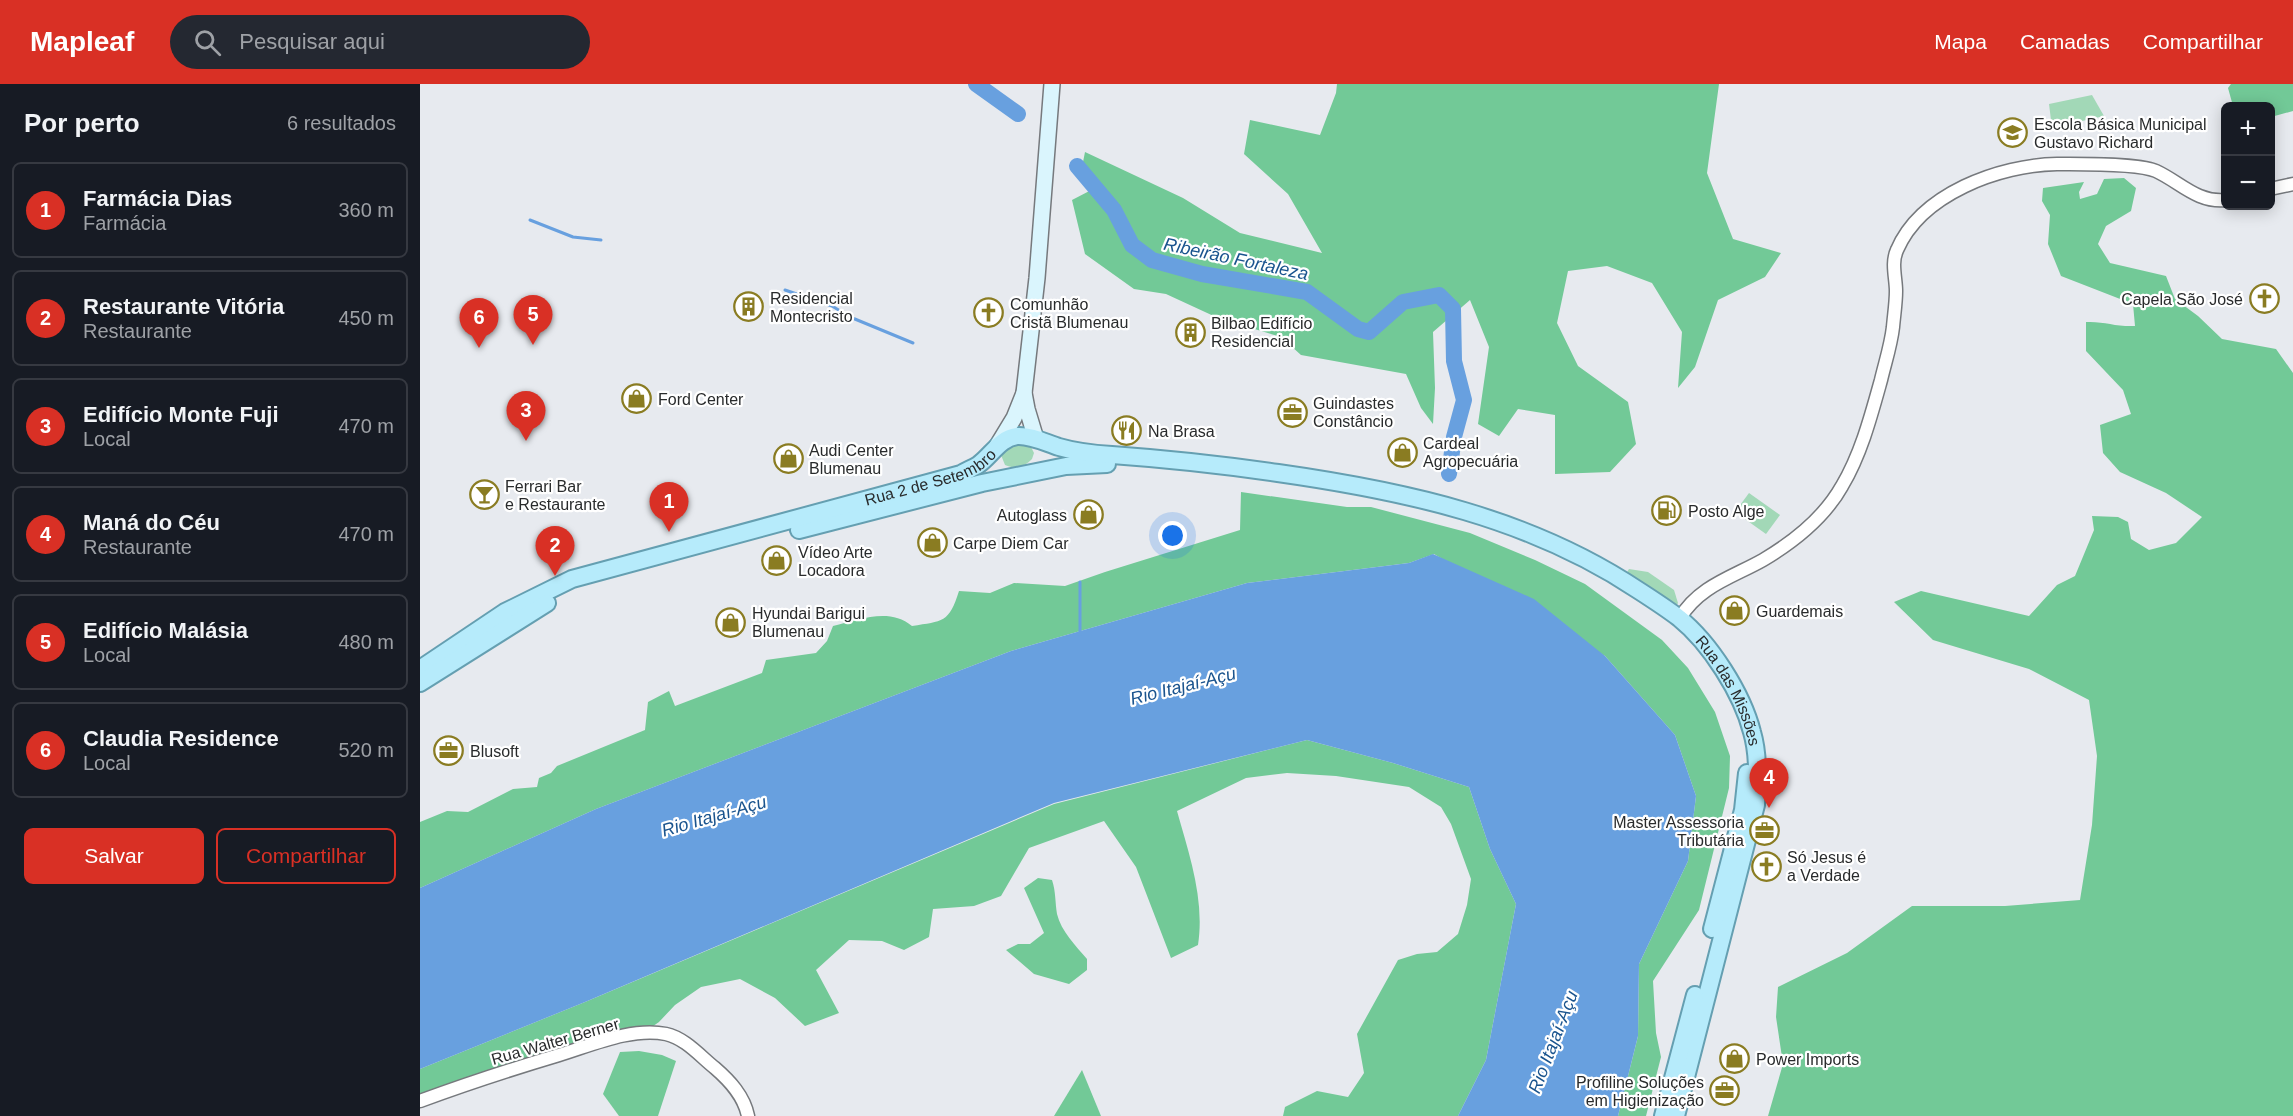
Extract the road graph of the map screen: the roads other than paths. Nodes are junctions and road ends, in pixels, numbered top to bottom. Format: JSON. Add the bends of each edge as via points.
{"nodes":[{"id":1,"x":1052,"y":84,"type":"edge"},
{"id":2,"x":2293,"y":184,"type":"edge"},
{"id":3,"x":2275,"y":188,"type":"edge"},
{"id":4,"x":2221,"y":200,"type":"edge"},
{"id":5,"x":1024,"y":393,"type":"junction"},
{"id":6,"x":1036,"y":439,"type":"junction"},
{"id":7,"x":996,"y":448,"type":"junction"},
{"id":8,"x":1034,"y":472,"type":"junction"},
{"id":9,"x":1005,"y":478,"type":"junction"},
{"id":10,"x":1460,"y":513,"type":"junction"},
{"id":11,"x":1676,"y":623,"type":"junction"},
{"id":12,"x":420,"y":669,"type":"edge"},
{"id":13,"x":420,"y":683,"type":"edge"},
{"id":14,"x":420,"y":1101,"type":"edge"},
{"id":15,"x":747,"y":1110,"type":"edge"},
{"id":16,"x":1663,"y":1116,"type":"edge"},
{"id":17,"x":1676,"y":1116,"type":"edge"}],
"edges":[{"from":1,"to":5,"type":"main road"},
{"from":2,"to":3,"type":"street"},
{"from":4,"to":11,"type":"street","via":[[2204,199],[2142,167],[2055,164],[1975,180],[1954,190],[1918,219],[1896,251],[1893,330],[1887,356],[1865,434],[1840,490],[1806,531],[1762,561],[1713,585],[1691,601]]},
{"from":5,"to":6,"type":"main road"},
{"from":5,"to":7,"type":"main road"},
{"from":6,"to":7,"type":"main road","name":"Rua 2 de Setembro","via":[[1015,436]]},
{"from":6,"to":8,"type":"main road","via":[[1042,453]]},
{"from":6,"to":10,"type":"main road","name":"Rua 2 de Setembro","via":[[1090,453],[1216,464],[1364,486],[1397,492]]},
{"from":7,"to":9,"type":"main road","via":[[993,462]]},
{"from":7,"to":12,"type":"main road","name":"Rua 2 de Setembro","via":[[961,474],[572,579],[505,612]]},
{"from":8,"to":9,"type":"main road","name":"Rua 2 de Setembro"},
{"from":8,"to":10,"type":"main road","name":"Rua 2 de Setembro","via":[[1091,464],[1145,465],[1226,474]]},
{"from":9,"to":13,"type":"main road","name":"Rua 2 de Setembro","via":[[577,590],[531,612]]},
{"from":10,"to":11,"type":"main road","name":"Rua das Missões","via":[[1536,536],[1613,580]]},
{"from":11,"to":16,"type":"main road","name":"Rua das Missões","via":[[1720,685],[1745,743],[1747,767],[1743,810]]},
{"from":11,"to":17,"type":"main road","name":"Rua das Missões","via":[[1706,645],[1746,715],[1756,750],[1757,780],[1756,805]]},
{"from":14,"to":15,"type":"street","name":"Rua Walter Berner","via":[[527,1065],[642,1034],[668,1035],[690,1047],[734,1087]]}]}
